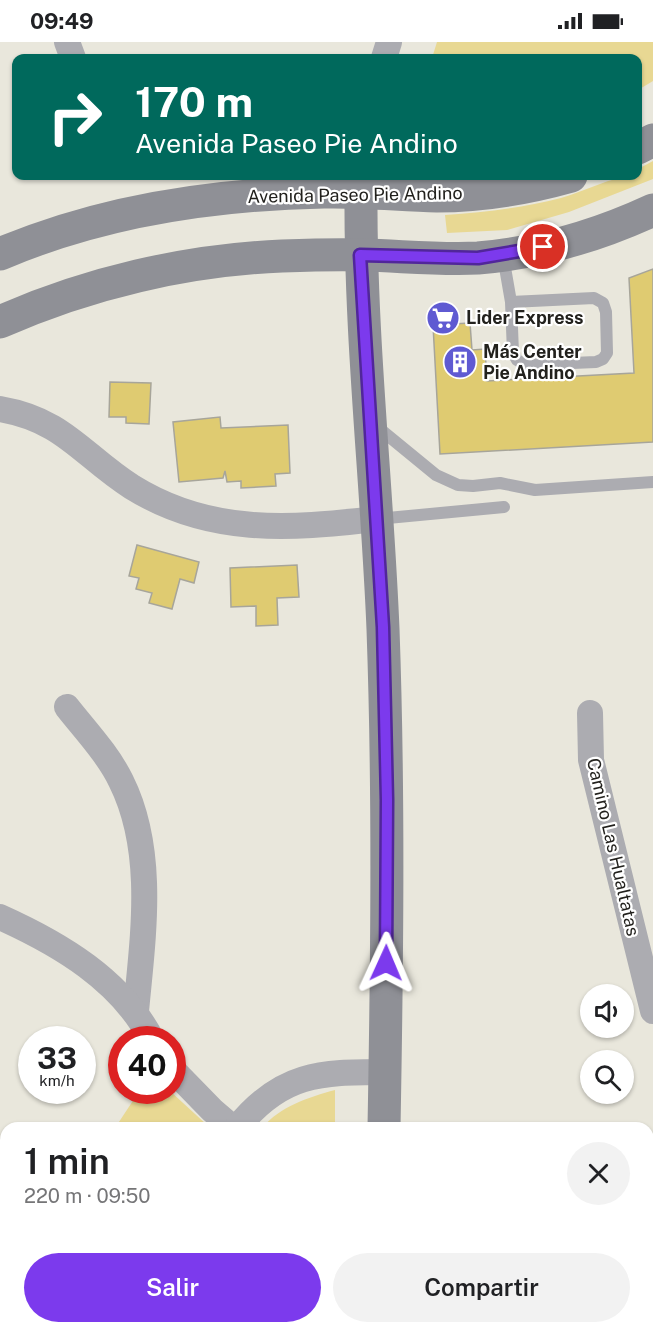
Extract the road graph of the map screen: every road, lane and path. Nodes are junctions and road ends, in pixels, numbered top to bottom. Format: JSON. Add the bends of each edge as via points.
{"nodes":[{"id":1,"x":557,"y":180,"type":"edge"},
{"id":2,"x":361,"y":184,"type":"edge"},
{"id":3,"x":647,"y":219,"type":"edge"},
{"id":4,"x":0,"y":254,"type":"edge"},
{"id":5,"x":360,"y":255,"type":"junction"},
{"id":6,"x":503,"y":255,"type":"junction"},
{"id":7,"x":511,"y":302,"type":"junction"},
{"id":8,"x":0,"y":322,"type":"edge"},
{"id":9,"x":0,"y":409,"type":"edge"},
{"id":10,"x":369,"y":421,"type":"junction"},
{"id":11,"x":653,"y":482,"type":"edge"},
{"id":12,"x":504,"y":507,"type":"dead end"},
{"id":13,"x":376,"y":519,"type":"junction"},
{"id":14,"x":67,"y":707,"type":"dead end"},
{"id":15,"x":590,"y":713,"type":"dead end"},
{"id":16,"x":0,"y":917,"type":"edge"},
{"id":17,"x":649,"y":980,"type":"edge"},
{"id":18,"x":136,"y":1011,"type":"junction"},
{"id":19,"x":653,"y":1011,"type":"edge"},
{"id":20,"x":144,"y":1026,"type":"edge"},
{"id":21,"x":385,"y":1072,"type":"junction"},
{"id":22,"x":186,"y":1083,"type":"edge"},
{"id":23,"x":227,"y":1122,"type":"edge"},
{"id":24,"x":241,"y":1122,"type":"edge"},
{"id":25,"x":384,"y":1122,"type":"edge"}],
"edges":[{"from":1,"to":2,"type":"street","name":"Avenida Paseo Pie Andino","via":[[438,196]]},
{"from":2,"to":4,"type":"street","name":"Avenida Paseo Pie Andino","via":[[166,208],[59,233]]},
{"from":2,"to":5,"type":"street"},
{"from":3,"to":6,"type":"street"},
{"from":5,"to":6,"type":"street"},
{"from":5,"to":8,"type":"street","via":[[252,259],[165,270],[85,290]]},
{"from":5,"to":10,"type":"street"},
{"from":6,"to":7,"type":"lane"},
{"from":7,"to":7,"type":"lane","via":[[513,353],[525,365],[596,362],[607,353],[606,312],[603,303],[594,298]]},
{"from":9,"to":13,"type":"street","via":[[26,415],[59,430],[132,487],[190,514],[283,528]]},
{"from":10,"to":11,"type":"lane","via":[[446,481],[473,486],[500,483],[536,490]]},
{"from":10,"to":13,"type":"street"},
{"from":12,"to":13,"type":"lane"},
{"from":13,"to":21,"type":"street","via":[[387,800]]},
{"from":14,"to":18,"type":"street","via":[[120,779],[136,819],[144,888]]},
{"from":15,"to":17,"type":"street","name":"Camino Las Hualtatas","via":[[591,760]]},
{"from":16,"to":18,"type":"street","via":[[92,970]]},
{"from":17,"to":19,"type":"street","name":"Camino Las Hualtatas"},
{"from":18,"to":20,"type":"street"},
{"from":21,"to":24,"type":"street","via":[[327,1073],[292,1083],[261,1102]]},
{"from":21,"to":25,"type":"street"},
{"from":22,"to":23,"type":"street"}]}
